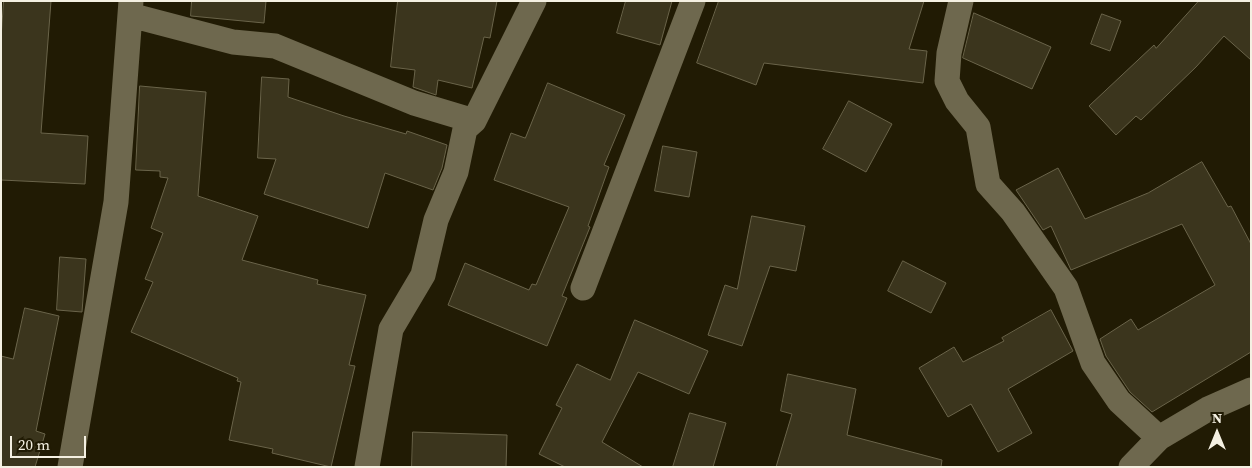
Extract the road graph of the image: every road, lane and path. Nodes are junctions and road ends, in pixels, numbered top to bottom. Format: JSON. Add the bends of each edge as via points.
{"nodes":[{"id":1,"x":534,"y":1,"type":"edge"},
{"id":2,"x":693,"y":1,"type":"edge"},
{"id":3,"x":961,"y":1,"type":"edge"},
{"id":4,"x":131,"y":8,"type":"edge"},
{"id":5,"x":474,"y":121,"type":"junction"},
{"id":6,"x":584,"y":288,"type":"dead end"},
{"id":7,"x":1251,"y":390,"type":"edge"},
{"id":8,"x":1159,"y":438,"type":"junction"},
{"id":9,"x":70,"y":467,"type":"edge"},
{"id":10,"x":367,"y":467,"type":"edge"},
{"id":11,"x":1132,"y":467,"type":"edge"}],
"edges":[{"from":1,"to":5,"type":"street"},
{"from":2,"to":6,"type":"street"},
{"from":3,"to":8,"type":"street","via":[[946,81],[978,127],[988,184],[1013,212],[1066,288],[1093,363],[1119,401]]},
{"from":4,"to":5,"type":"street","via":[[234,42],[274,46],[414,103]]},
{"from":4,"to":9,"type":"street","via":[[116,202]]},
{"from":5,"to":10,"type":"street","via":[[465,129],[456,172],[436,220],[423,275],[392,329]]},
{"from":7,"to":8,"type":"street","via":[[1208,408]]},
{"from":8,"to":11,"type":"street"}]}
